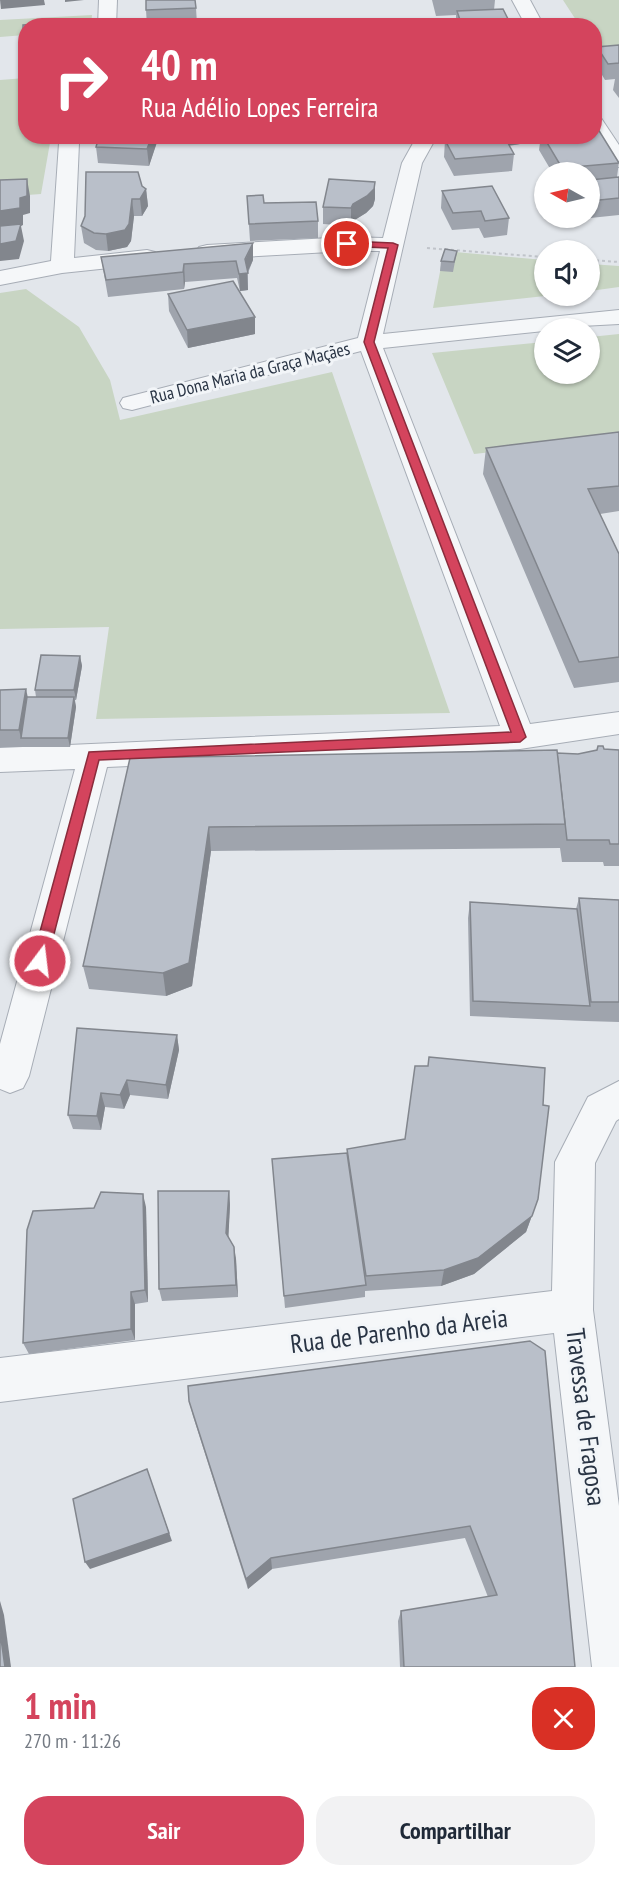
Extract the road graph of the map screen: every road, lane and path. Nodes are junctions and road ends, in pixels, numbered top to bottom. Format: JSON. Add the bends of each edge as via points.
{"nodes":[{"id":1,"x":108,"y":0,"type":"edge"},
{"id":2,"x":521,"y":0,"type":"edge"},
{"id":3,"x":107,"y":18,"type":"edge"},
{"id":4,"x":531,"y":18,"type":"edge"},
{"id":5,"x":602,"y":134,"type":"edge"},
{"id":6,"x":69,"y":144,"type":"edge"},
{"id":7,"x":423,"y":144,"type":"edge"},
{"id":8,"x":619,"y":161,"type":"edge"},
{"id":9,"x":393,"y":245,"type":"junction"},
{"id":10,"x":190,"y":254,"type":"edge"},
{"id":11,"x":167,"y":255,"type":"edge"},
{"id":12,"x":534,"y":256,"type":"edge"},
{"id":13,"x":600,"y":261,"type":"edge"},
{"id":14,"x":619,"y":262,"type":"edge"},
{"id":15,"x":62,"y":266,"type":"junction"},
{"id":16,"x":0,"y":278,"type":"edge"},
{"id":17,"x":619,"y":317,"type":"edge"},
{"id":18,"x":369,"y":342,"type":"junction"},
{"id":19,"x":132,"y":403,"type":"dead end"},
{"id":20,"x":619,"y":723,"type":"edge"},
{"id":21,"x":520,"y":737,"type":"junction"},
{"id":22,"x":93,"y":755,"type":"junction"},
{"id":23,"x":0,"y":760,"type":"edge"},
{"id":24,"x":10,"y":1076,"type":"dead end"},
{"id":25,"x":619,"y":1098,"type":"edge"},
{"id":26,"x":572,"y":1310,"type":"junction"},
{"id":27,"x":0,"y":1380,"type":"edge"},
{"id":28,"x":616,"y":1667,"type":"edge"}],
"edges":[{"from":1,"to":3,"type":"street"},
{"from":2,"to":4,"type":"street"},
{"from":5,"to":8,"type":"street"},
{"from":6,"to":15,"type":"street"},
{"from":7,"to":9,"type":"street","via":[[412,163]]},
{"from":9,"to":10,"type":"street","via":[[347,244]]},
{"from":9,"to":12,"type":"path"},
{"from":9,"to":18,"type":"street"},
{"from":11,"to":15,"type":"street"},
{"from":13,"to":14,"type":"path"},
{"from":15,"to":16,"type":"street"},
{"from":17,"to":18,"type":"street","name":"Rua Dona Maria da Graça Maçães"},
{"from":18,"to":19,"type":"street","name":"Rua Dona Maria da Graça Maçães"},
{"from":18,"to":21,"type":"street"},
{"from":20,"to":21,"type":"street"},
{"from":21,"to":22,"type":"street"},
{"from":22,"to":23,"type":"street"},
{"from":22,"to":24,"type":"street"},
{"from":25,"to":26,"type":"street","via":[[602,1109],[575,1162]]},
{"from":26,"to":27,"type":"street","name":"Rua de Parenho da Areia"},
{"from":26,"to":28,"type":"street","name":"Travessa de Fragosa"}]}
